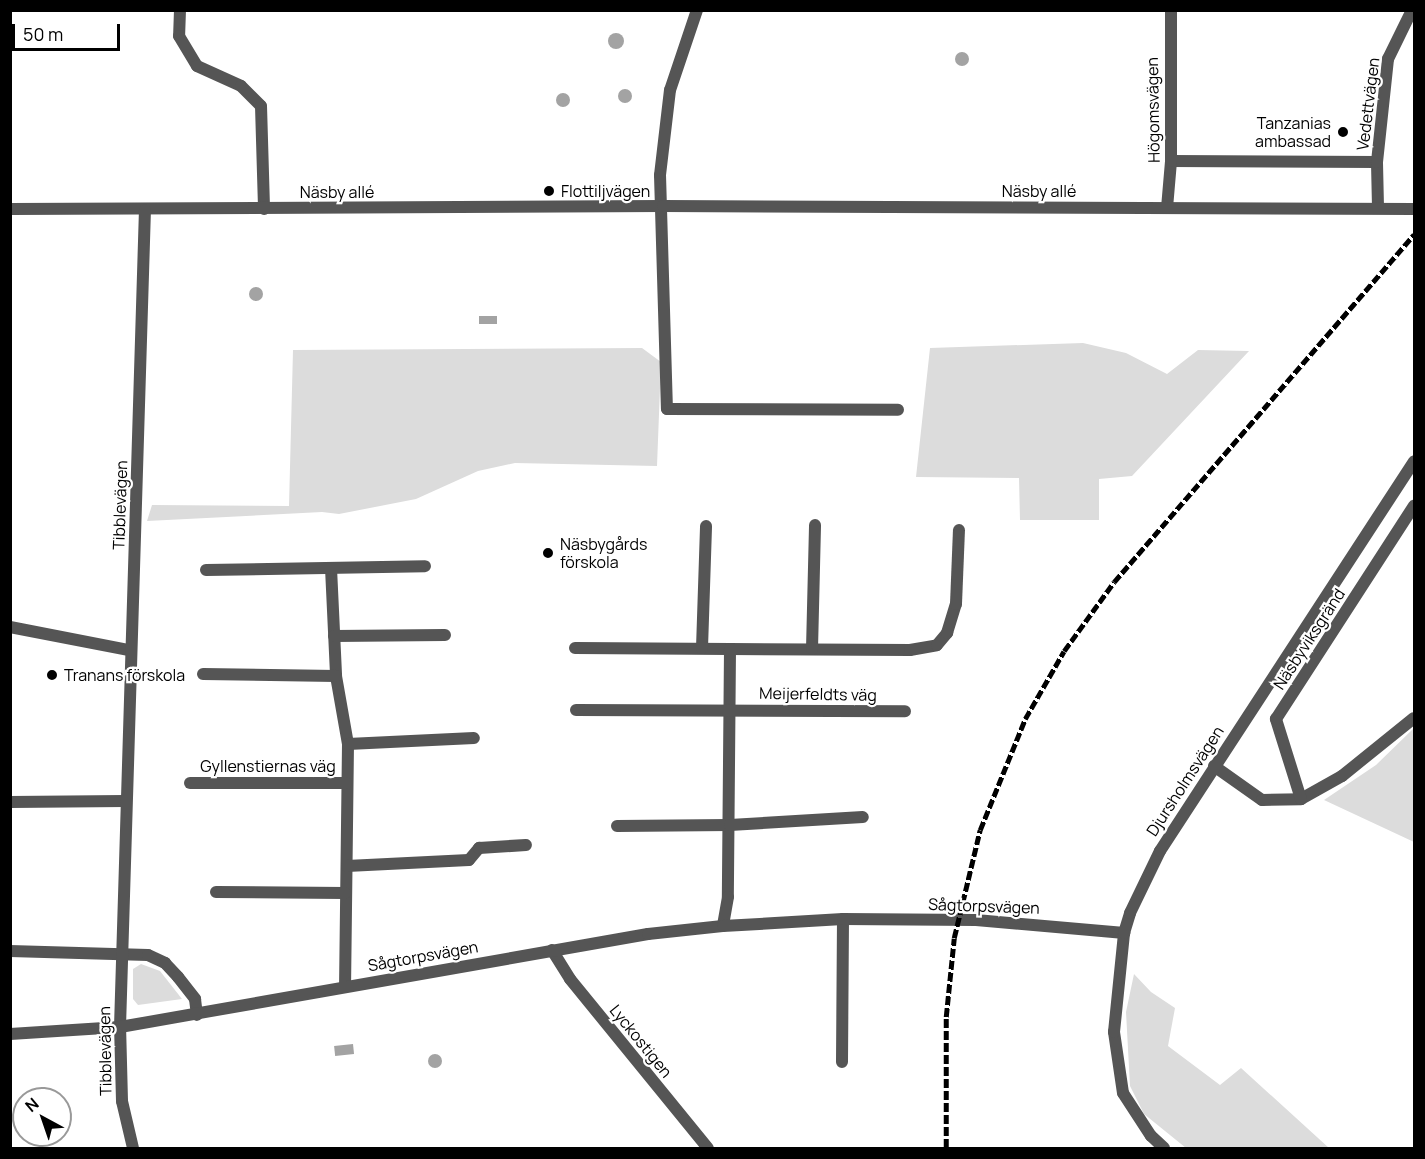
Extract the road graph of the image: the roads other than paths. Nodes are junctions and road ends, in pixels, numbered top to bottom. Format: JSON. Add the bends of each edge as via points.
{"nodes":[{"id":1,"x":180,"y":10,"type":"edge"},
{"id":2,"x":697,"y":10,"type":"edge"},
{"id":3,"x":1170,"y":10,"type":"edge"},
{"id":4,"x":1412,"y":10,"type":"edge"},
{"id":5,"x":1171,"y":161,"type":"junction"},
{"id":6,"x":1377,"y":162,"type":"junction"},
{"id":7,"x":663,"y":206,"type":"junction"},
{"id":8,"x":1378,"y":207,"type":"junction"},
{"id":9,"x":1167,"y":208,"type":"junction"},
{"id":10,"x":264,"y":209,"type":"junction"},
{"id":11,"x":1414,"y":209,"type":"edge"},
{"id":12,"x":10,"y":210,"type":"edge"},
{"id":13,"x":145,"y":210,"type":"junction"},
{"id":14,"x":898,"y":410,"type":"dead end"},
{"id":15,"x":1414,"y":461,"type":"edge"},
{"id":16,"x":1414,"y":506,"type":"edge"},
{"id":17,"x":815,"y":525,"type":"dead end"},
{"id":18,"x":706,"y":526,"type":"dead end"},
{"id":19,"x":960,"y":530,"type":"dead end"},
{"id":20,"x":425,"y":566,"type":"dead end"},
{"id":21,"x":331,"y":568,"type":"junction"},
{"id":22,"x":206,"y":570,"type":"dead end"},
{"id":23,"x":10,"y":627,"type":"edge"},
{"id":24,"x":445,"y":635,"type":"dead end"},
{"id":25,"x":334,"y":636,"type":"junction"},
{"id":26,"x":575,"y":648,"type":"dead end"},
{"id":27,"x":702,"y":648,"type":"junction"},
{"id":28,"x":730,"y":649,"type":"junction"},
{"id":29,"x":812,"y":649,"type":"junction"},
{"id":30,"x":128,"y":650,"type":"junction"},
{"id":31,"x":203,"y":674,"type":"dead end"},
{"id":32,"x":336,"y":676,"type":"junction"},
{"id":33,"x":730,"y":709,"type":"junction"},
{"id":34,"x":576,"y":710,"type":"dead end"},
{"id":35,"x":905,"y":711,"type":"dead end"},
{"id":36,"x":1414,"y":718,"type":"edge"},
{"id":37,"x":474,"y":738,"type":"dead end"},
{"id":38,"x":348,"y":744,"type":"junction"},
{"id":39,"x":1214,"y":766,"type":"junction"},
{"id":40,"x":190,"y":783,"type":"dead end"},
{"id":41,"x":346,"y":783,"type":"junction"},
{"id":42,"x":1301,"y":799,"type":"junction"},
{"id":43,"x":125,"y":801,"type":"junction"},
{"id":44,"x":10,"y":802,"type":"edge"},
{"id":45,"x":863,"y":817,"type":"dead end"},
{"id":46,"x":730,"y":825,"type":"junction"},
{"id":47,"x":617,"y":826,"type":"dead end"},
{"id":48,"x":526,"y":845,"type":"dead end"},
{"id":49,"x":347,"y":866,"type":"junction"},
{"id":50,"x":216,"y":892,"type":"dead end"},
{"id":51,"x":345,"y":893,"type":"junction"},
{"id":52,"x":843,"y":919,"type":"junction"},
{"id":53,"x":723,"y":926,"type":"junction"},
{"id":54,"x":1124,"y":933,"type":"junction"},
{"id":55,"x":552,"y":950,"type":"junction"},
{"id":56,"x":10,"y":951,"type":"edge"},
{"id":57,"x":121,"y":952,"type":"junction"},
{"id":58,"x":345,"y":987,"type":"junction"},
{"id":59,"x":197,"y":1015,"type":"junction"},
{"id":60,"x":120,"y":1027,"type":"junction"},
{"id":61,"x":10,"y":1034,"type":"edge"},
{"id":62,"x":842,"y":1062,"type":"dead end"},
{"id":63,"x":133,"y":1149,"type":"edge"},
{"id":64,"x":708,"y":1149,"type":"edge"},
{"id":65,"x":1164,"y":1149,"type":"edge"}],
"edges":[{"from":1,"to":10,"type":"street","via":[[179,36],[197,66],[241,86],[261,106]]},
{"from":2,"to":7,"type":"street","via":[[670,90],[660,175]]},
{"from":3,"to":5,"type":"street","name":"Högomsvägen"},
{"from":4,"to":6,"type":"street","name":"Vedettvägen","via":[[1388,59]]},
{"from":5,"to":6,"type":"street"},
{"from":5,"to":9,"type":"street","name":"Högomsvägen"},
{"from":6,"to":8,"type":"street","name":"Vedettvägen"},
{"from":7,"to":9,"type":"street","name":"Näsby allé"},
{"from":7,"to":10,"type":"street","name":"Näsby allé"},
{"from":7,"to":14,"type":"street","via":[[667,409]]},
{"from":8,"to":9,"type":"street","name":"Näsby allé"},
{"from":8,"to":11,"type":"street","name":"Näsby allé"},
{"from":10,"to":13,"type":"street","name":"Näsby allé"},
{"from":12,"to":13,"type":"street","name":"Näsby allé"},
{"from":13,"to":30,"type":"street","name":"Tibblevägen","via":[[138,515]]},
{"from":15,"to":39,"type":"street","name":"Djursholmsvägen"},
{"from":16,"to":42,"type":"street","name":"Näsbyviksgränd","via":[[1276,719]]},
{"from":17,"to":29,"type":"street"},
{"from":18,"to":27,"type":"street"},
{"from":19,"to":29,"type":"street","via":[[956,604],[947,633],[937,645],[910,650]]},
{"from":20,"to":21,"type":"street"},
{"from":21,"to":22,"type":"street"},
{"from":21,"to":25,"type":"street","name":"Gyllenstiernas väg"},
{"from":23,"to":30,"type":"street"},
{"from":24,"to":25,"type":"street"},
{"from":25,"to":32,"type":"street","name":"Gyllenstiernas väg"},
{"from":26,"to":27,"type":"street"},
{"from":27,"to":28,"type":"street"},
{"from":28,"to":29,"type":"street"},
{"from":28,"to":33,"type":"street"},
{"from":30,"to":43,"type":"street","name":"Tibblevägen"},
{"from":31,"to":32,"type":"street"},
{"from":32,"to":38,"type":"street","name":"Gyllenstiernas väg"},
{"from":33,"to":34,"type":"street","name":"Meijerfeldts väg"},
{"from":33,"to":35,"type":"street","name":"Meijerfeldts väg"},
{"from":33,"to":46,"type":"street"},
{"from":36,"to":42,"type":"street","via":[[1342,776]]},
{"from":37,"to":38,"type":"street","name":"Gyllenstiernas väg"},
{"from":38,"to":41,"type":"street","name":"Gyllenstiernas väg"},
{"from":39,"to":42,"type":"street","via":[[1262,800]]},
{"from":39,"to":54,"type":"street","name":"Djursholmsvägen","via":[[1160,851]]},
{"from":40,"to":41,"type":"street","name":"Gyllenstiernas väg"},
{"from":41,"to":49,"type":"street","name":"Gyllenstiernas väg"},
{"from":43,"to":44,"type":"street"},
{"from":43,"to":57,"type":"street","name":"Tibblevägen"},
{"from":45,"to":46,"type":"street"},
{"from":46,"to":47,"type":"street"},
{"from":46,"to":53,"type":"street"},
{"from":48,"to":49,"type":"street","via":[[479,848],[469,860]]},
{"from":49,"to":51,"type":"street","name":"Gyllenstiernas väg"},
{"from":50,"to":51,"type":"street"},
{"from":51,"to":58,"type":"street","name":"Gyllenstiernas väg"},
{"from":52,"to":53,"type":"street","name":"Sågtorpsvägen"},
{"from":52,"to":54,"type":"street","name":"Sågtorpsvägen","via":[[976,920]]},
{"from":52,"to":62,"type":"street"},
{"from":53,"to":55,"type":"street","name":"Sågtorpsvägen"},
{"from":54,"to":65,"type":"street","name":"Djursholmsvägen","via":[[1114,1032],[1123,1093]]},
{"from":55,"to":58,"type":"street","name":"Sågtorpsvägen"},
{"from":55,"to":64,"type":"street","name":"Lyckostigen","via":[[570,979]]},
{"from":56,"to":57,"type":"street"},
{"from":57,"to":59,"type":"street","via":[[165,963],[195,999]]},
{"from":57,"to":60,"type":"street","name":"Tibblevägen"},
{"from":58,"to":59,"type":"street","name":"Sågtorpsvägen"},
{"from":59,"to":60,"type":"street","name":"Sågtorpsvägen"},
{"from":60,"to":61,"type":"street","name":"Sågtorpsvägen"},
{"from":60,"to":63,"type":"street","name":"Tibblevägen","via":[[122,1101]]}]}
